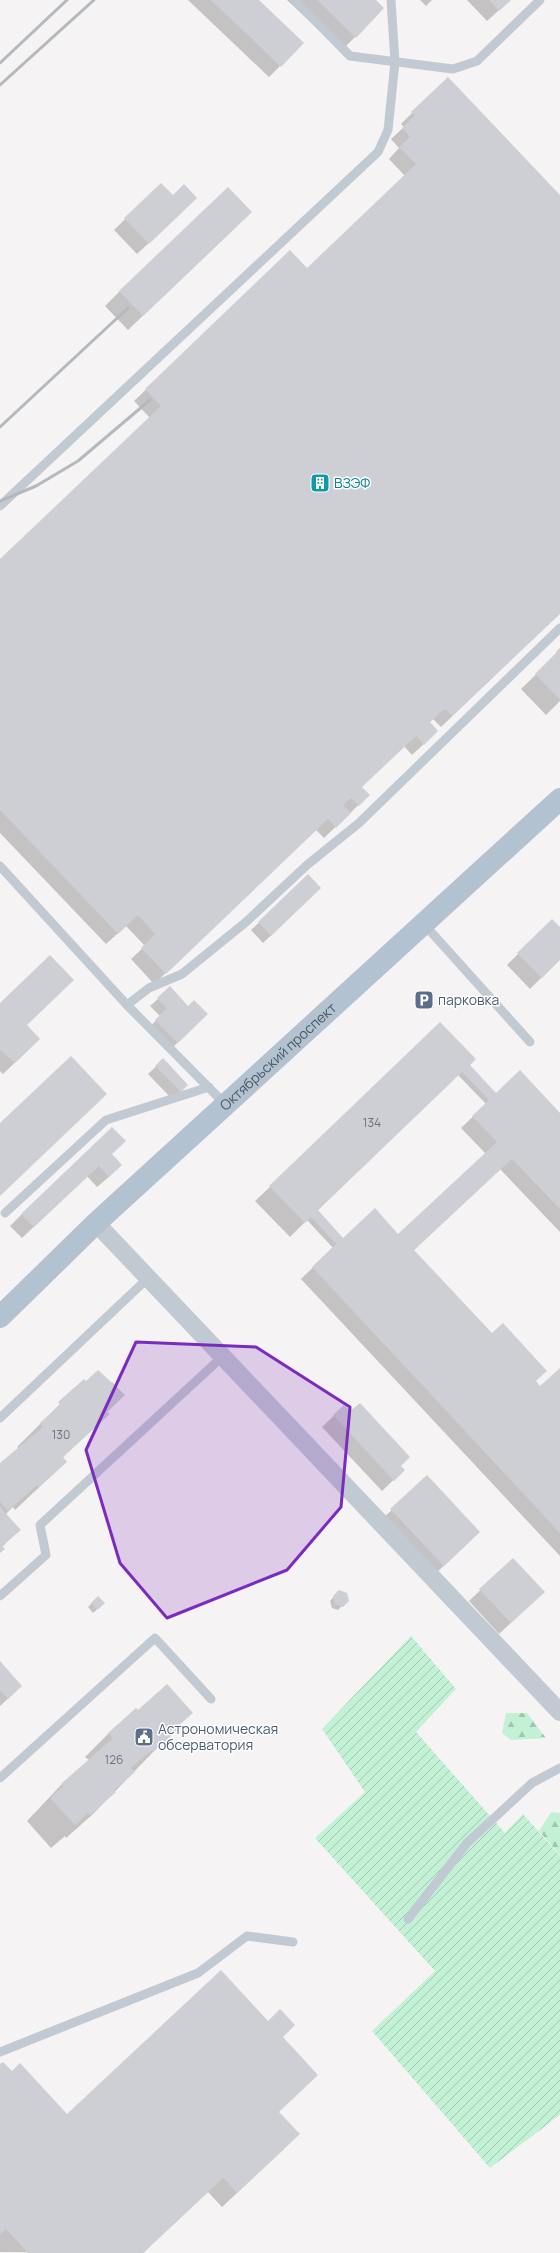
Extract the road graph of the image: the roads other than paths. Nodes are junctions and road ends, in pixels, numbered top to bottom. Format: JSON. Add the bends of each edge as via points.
{"nodes":[{"id":1,"x":295,"y":0,"type":"edge"},
{"id":2,"x":391,"y":0,"type":"edge"},
{"id":3,"x":540,"y":0,"type":"edge"},
{"id":4,"x":395,"y":62,"type":"junction"},
{"id":5,"x":0,"y":506,"type":"edge"},
{"id":6,"x":560,"y":628,"type":"edge"},
{"id":7,"x":560,"y":799,"type":"edge"},
{"id":8,"x":0,"y":866,"type":"edge"},
{"id":9,"x":423,"y":923,"type":"junction"},
{"id":10,"x":127,"y":1005,"type":"junction"},
{"id":11,"x":530,"y":1042,"type":"dead end"},
{"id":12,"x":209,"y":1087,"type":"junction"},
{"id":13,"x":226,"y":1104,"type":"junction"},
{"id":14,"x":5,"y":1213,"type":"dead end"},
{"id":15,"x":96,"y":1223,"type":"junction"},
{"id":16,"x":147,"y":1279,"type":"junction"},
{"id":17,"x":3,"y":1309,"type":"edge"},
{"id":18,"x":222,"y":1357,"type":"junction"},
{"id":19,"x":0,"y":1418,"type":"edge"},
{"id":20,"x":0,"y":1596,"type":"edge"},
{"id":21,"x":211,"y":1698,"type":"dead end"},
{"id":22,"x":560,"y":1712,"type":"edge"},
{"id":23,"x":560,"y":1768,"type":"edge"},
{"id":24,"x":0,"y":1778,"type":"edge"},
{"id":25,"x":408,"y":1918,"type":"dead end"},
{"id":26,"x":293,"y":1942,"type":"dead end"},
{"id":27,"x":0,"y":2052,"type":"edge"}],
"edges":[{"from":1,"to":4,"type":"lane","via":[[350,56]]},
{"from":2,"to":4,"type":"lane"},
{"from":3,"to":4,"type":"lane","via":[[477,61],[453,69]]},
{"from":4,"to":5,"type":"lane","via":[[388,130],[378,152]]},
{"from":6,"to":10,"type":"lane","via":[[359,824],[307,865],[246,922],[182,974],[149,988]]},
{"from":7,"to":9,"type":"main road","name":"Октябрьский проспект"},
{"from":8,"to":10,"type":"lane"},
{"from":9,"to":11,"type":"lane"},
{"from":9,"to":13,"type":"main road","name":"Октябрьский проспект"},
{"from":10,"to":12,"type":"lane"},
{"from":12,"to":13,"type":"lane"},
{"from":12,"to":14,"type":"lane","via":[[106,1120]]},
{"from":13,"to":15,"type":"main road","name":"Октябрьский проспект"},
{"from":15,"to":16,"type":"street"},
{"from":15,"to":17,"type":"main road","name":"Октябрьский проспект"},
{"from":16,"to":18,"type":"street"},
{"from":16,"to":19,"type":"lane"},
{"from":18,"to":20,"type":"lane","via":[[40,1525],[46,1555]]},
{"from":18,"to":22,"type":"street"},
{"from":21,"to":24,"type":"lane","via":[[155,1638]]},
{"from":23,"to":25,"type":"lane","via":[[532,1783],[467,1843]]},
{"from":26,"to":27,"type":"lane","via":[[248,1936],[198,1973]]}]}
